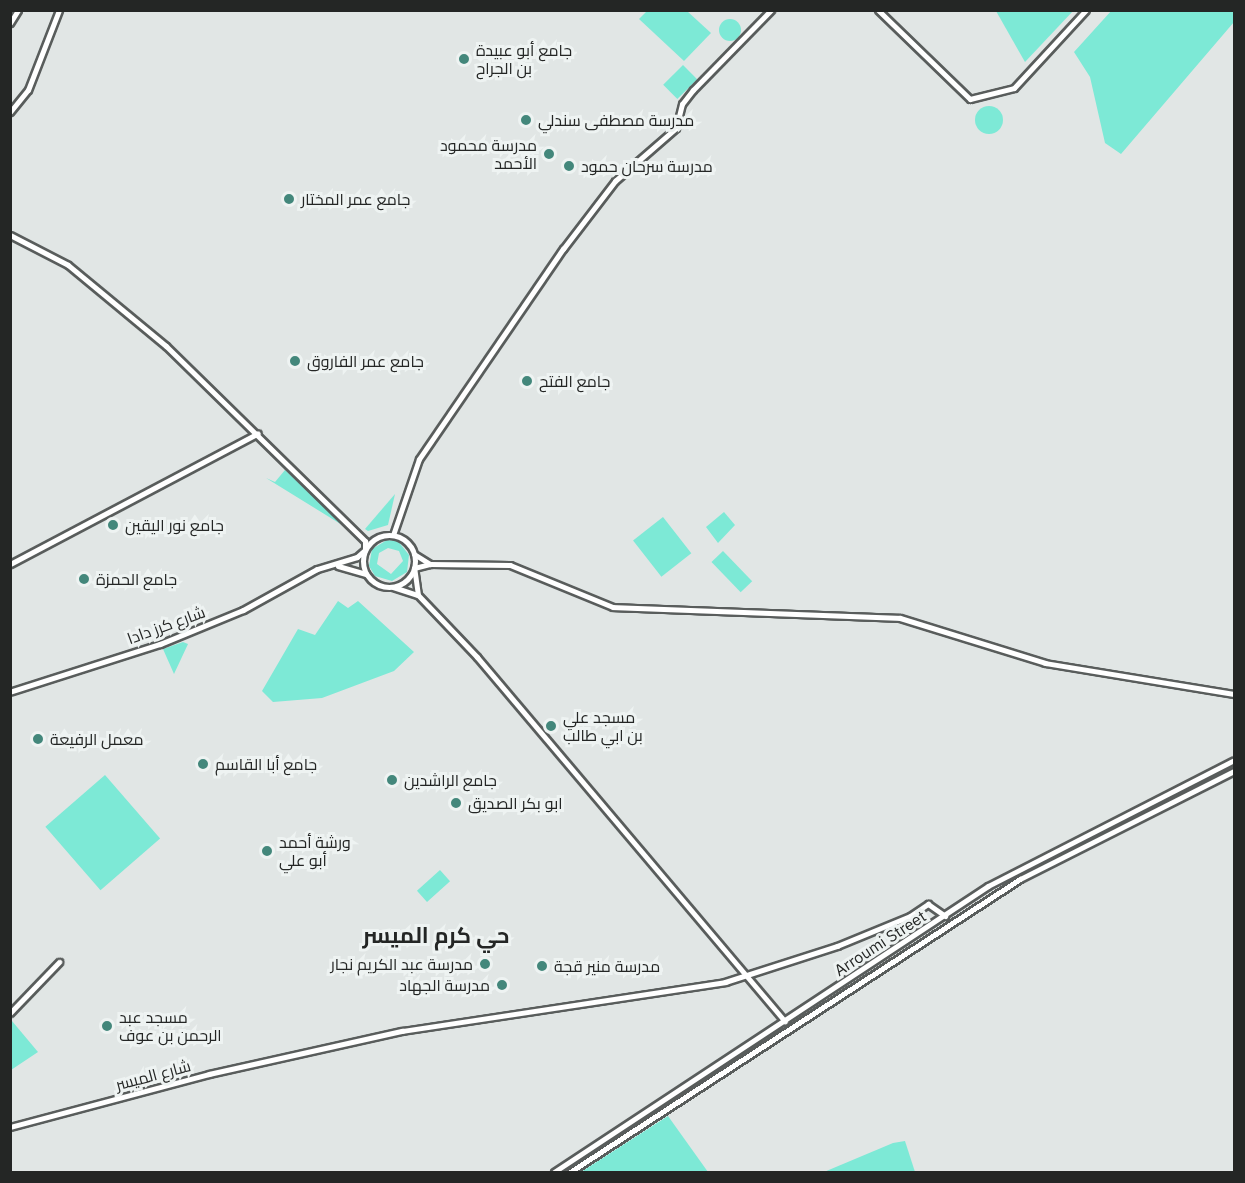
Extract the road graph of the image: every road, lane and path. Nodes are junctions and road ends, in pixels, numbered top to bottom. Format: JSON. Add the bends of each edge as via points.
{"nodes":[{"id":1,"x":18,"y":10,"type":"edge"},
{"id":2,"x":59,"y":10,"type":"edge"},
{"id":3,"x":771,"y":10,"type":"edge"},
{"id":4,"x":878,"y":10,"type":"edge"},
{"id":5,"x":1086,"y":10,"type":"edge"},
{"id":6,"x":10,"y":23,"type":"edge"},
{"id":7,"x":10,"y":112,"type":"edge"},
{"id":8,"x":10,"y":235,"type":"edge"},
{"id":9,"x":258,"y":433,"type":"junction"},
{"id":10,"x":361,"y":534,"type":"junction"},
{"id":11,"x":393,"y":535,"type":"junction"},
{"id":12,"x":378,"y":537,"type":"junction"},
{"id":13,"x":365,"y":550,"type":"junction"},
{"id":14,"x":414,"y":554,"type":"junction"},
{"id":15,"x":10,"y":564,"type":"edge"},
{"id":16,"x":430,"y":564,"type":"junction"},
{"id":17,"x":324,"y":567,"type":"junction"},
{"id":18,"x":414,"y":568,"type":"junction"},
{"id":19,"x":366,"y":574,"type":"junction"},
{"id":20,"x":393,"y":587,"type":"junction"},
{"id":21,"x":418,"y":595,"type":"junction"},
{"id":22,"x":10,"y":692,"type":"edge"},
{"id":23,"x":1234,"y":694,"type":"edge"},
{"id":24,"x":1234,"y":760,"type":"edge"},
{"id":25,"x":1234,"y":771,"type":"edge"},
{"id":26,"x":1072,"y":840,"type":"junction"},
{"id":27,"x":1077,"y":848,"type":"junction"},
{"id":28,"x":945,"y":916,"type":"junction"},
{"id":29,"x":59,"y":962,"type":"dead end"},
{"id":30,"x":749,"y":975,"type":"junction"},
{"id":31,"x":10,"y":1013,"type":"edge"},
{"id":32,"x":785,"y":1021,"type":"junction"},
{"id":33,"x":10,"y":1127,"type":"edge"},
{"id":34,"x":554,"y":1173,"type":"edge"},
{"id":35,"x":570,"y":1173,"type":"edge"}],
"edges":[{"from":1,"to":6,"type":"main road"},
{"from":2,"to":7,"type":"main road","via":[[28,90]]},
{"from":3,"to":11,"type":"main road","via":[[693,90],[682,104],[676,128],[615,181],[563,249],[412,471]]},
{"from":4,"to":5,"type":"main road","via":[[970,99],[1014,88]]},
{"from":8,"to":9,"type":"main road","via":[[94,285]]},
{"from":9,"to":10,"type":"main road"},
{"from":9,"to":15,"type":"main road"},
{"from":10,"to":12,"type":"main road"},
{"from":10,"to":13,"type":"main road"},
{"from":11,"to":12,"type":"main road"},
{"from":11,"to":14,"type":"main road","via":[[406,541]]},
{"from":12,"to":13,"type":"main road"},
{"from":13,"to":17,"type":"main road","name":"شارع كرز دادا","via":[[348,562]]},
{"from":13,"to":19,"type":"main road"},
{"from":14,"to":16,"type":"main road"},
{"from":14,"to":18,"type":"main road"},
{"from":16,"to":18,"type":"main road"},
{"from":16,"to":23,"type":"main road","via":[[510,565],[622,608],[900,618],[1045,663]]},
{"from":17,"to":19,"type":"main road","via":[[343,566]]},
{"from":17,"to":22,"type":"main road","name":"شارع كرز دادا","via":[[243,610],[160,644]]},
{"from":18,"to":20,"type":"main road","via":[[406,580]]},
{"from":18,"to":21,"type":"main road"},
{"from":19,"to":20,"type":"main road","via":[[381,586]]},
{"from":20,"to":21,"type":"main road"},
{"from":21,"to":30,"type":"main road"},
{"from":24,"to":26,"type":"main road","name":"Arroumi Street"},
{"from":25,"to":27,"type":"main road","name":"Arroumi Street"},
{"from":26,"to":27,"type":"main road"},
{"from":26,"to":28,"type":"main road","name":"Arroumi Street"},
{"from":27,"to":35,"type":"main road","name":"Arroumi Street","via":[[1020,879]]},
{"from":28,"to":30,"type":"main road","name":"شارع الميسر","via":[[928,903],[910,916],[837,946]]},
{"from":28,"to":32,"type":"main road","name":"Arroumi Street"},
{"from":29,"to":31,"type":"main road"},
{"from":30,"to":32,"type":"main road"},
{"from":30,"to":33,"type":"main road","name":"شارع الميسر","via":[[402,1031],[209,1074]]},
{"from":32,"to":34,"type":"main road","name":"Arroumi Street"}]}
